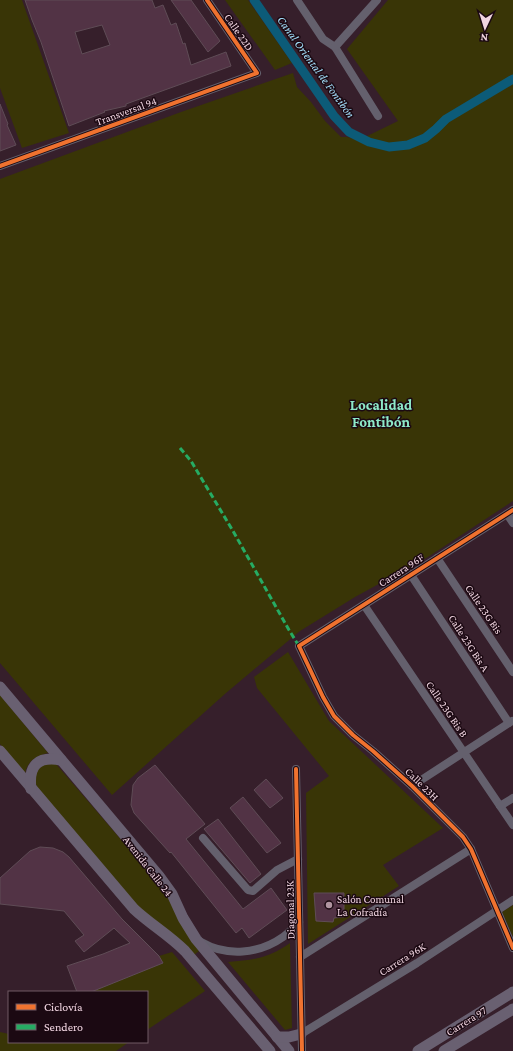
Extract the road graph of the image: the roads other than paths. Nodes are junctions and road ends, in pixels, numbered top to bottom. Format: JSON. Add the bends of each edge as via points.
{"nodes":[{"id":1,"x":207,"y":0,"type":"edge"},
{"id":2,"x":297,"y":0,"type":"edge"},
{"id":3,"x":377,"y":0,"type":"edge"},
{"id":4,"x":335,"y":47,"type":"junction"},
{"id":5,"x":257,"y":73,"type":"joint"},
{"id":6,"x":378,"y":116,"type":"dead end"},
{"id":7,"x":0,"y":166,"type":"edge"},
{"id":8,"x":510,"y":512,"type":"edge"},
{"id":9,"x":513,"y":523,"type":"edge"},
{"id":10,"x":437,"y":558,"type":"junction"},
{"id":11,"x":411,"y":575,"type":"junction"},
{"id":12,"x":364,"y":605,"type":"junction"},
{"id":13,"x":299,"y":646,"type":"joint"},
{"id":14,"x":513,"y":672,"type":"edge"},
{"id":15,"x":0,"y":687,"type":"edge"},
{"id":16,"x":511,"y":722,"type":"edge"},
{"id":17,"x":0,"y":752,"type":"edge"},
{"id":18,"x":464,"y":753,"type":"junction"},
{"id":19,"x":61,"y":760,"type":"junction"},
{"id":20,"x":296,"y":769,"type":"dead end"},
{"id":21,"x":412,"y":786,"type":"junction"},
{"id":22,"x":31,"y":789,"type":"junction"},
{"id":23,"x":513,"y":798,"type":"edge"},
{"id":24,"x":500,"y":806,"type":"junction"},
{"id":25,"x":513,"y":825,"type":"edge"},
{"id":26,"x":203,"y":838,"type":"dead end"},
{"id":27,"x":471,"y":849,"type":"junction"},
{"id":28,"x":298,"y":859,"type":"junction"},
{"id":29,"x":513,"y":900,"type":"edge"},
{"id":30,"x":497,"y":911,"type":"junction"},
{"id":31,"x":299,"y":922,"type":"junction"},
{"id":32,"x":196,"y":939,"type":"junction"},
{"id":33,"x":513,"y":948,"type":"edge"},
{"id":34,"x":300,"y":957,"type":"junction"},
{"id":35,"x":513,"y":992,"type":"edge"},
{"id":36,"x":513,"y":1008,"type":"edge"},
{"id":37,"x":301,"y":1034,"type":"junction"},
{"id":38,"x":277,"y":1037,"type":"junction"},
{"id":39,"x":270,"y":1051,"type":"edge"},
{"id":40,"x":289,"y":1051,"type":"edge"},
{"id":41,"x":302,"y":1051,"type":"edge"},
{"id":42,"x":418,"y":1051,"type":"edge"},
{"id":43,"x":444,"y":1051,"type":"edge"}],
"edges":[{"from":1,"to":5,"type":"street","name":"Calle 22D"},
{"from":2,"to":4,"type":"street","via":[[323,39]]},
{"from":3,"to":4,"type":"street"},
{"from":4,"to":6,"type":"street"},
{"from":5,"to":7,"type":"street","name":"Transversal 94"},
{"from":8,"to":9,"type":"street"},
{"from":8,"to":10,"type":"street","name":"Carrera 96F"},
{"from":10,"to":11,"type":"street","name":"Carrera 96F"},
{"from":10,"to":14,"type":"street","name":"Calle 23G Bis"},
{"from":11,"to":12,"type":"street","name":"Carrera 96F"},
{"from":11,"to":16,"type":"street","name":"Calle 23G Bis A"},
{"from":12,"to":13,"type":"street","name":"Carrera 96F"},
{"from":12,"to":18,"type":"street","name":"Calle 23G Bis B"},
{"from":13,"to":21,"type":"street","name":"Calle 23H","via":[[334,716]]},
{"from":15,"to":19,"type":"main road","name":"Avenida Calle 24"},
{"from":16,"to":18,"type":"street"},
{"from":17,"to":22,"type":"main road"},
{"from":18,"to":21,"type":"street"},
{"from":18,"to":24,"type":"street","name":"Calle 23G Bis B"},
{"from":19,"to":22,"type":"main road","via":[[41,760],[35,765]]},
{"from":19,"to":32,"type":"main road","name":"Avenida Calle 24","via":[[159,876],[172,894]]},
{"from":20,"to":28,"type":"street","name":"Diagonal 23K"},
{"from":21,"to":27,"type":"street","name":"Calle 23H","via":[[464,837]]},
{"from":22,"to":39,"type":"main road","via":[[134,909],[185,951]]},
{"from":23,"to":24,"type":"street"},
{"from":24,"to":25,"type":"street","name":"Calle 23G Bis B"},
{"from":26,"to":28,"type":"street","via":[[250,891],[277,870]]},
{"from":27,"to":30,"type":"street","name":"Calle 23H"},
{"from":27,"to":34,"type":"street"},
{"from":28,"to":31,"type":"street","name":"Diagonal 23K"},
{"from":29,"to":30,"type":"street","name":"Carrera 96K"},
{"from":30,"to":33,"type":"street","name":"Calle 23H"},
{"from":30,"to":37,"type":"street","name":"Carrera 96K"},
{"from":31,"to":32,"type":"street","via":[[272,944],[244,952],[218,949]]},
{"from":31,"to":34,"type":"street","name":"Diagonal 23K"},
{"from":32,"to":38,"type":"main road","name":"Avenida Calle 24"},
{"from":34,"to":37,"type":"street","name":"Diagonal 23K"},
{"from":35,"to":42,"type":"main road","name":"Carrera 97"},
{"from":36,"to":43,"type":"main road","name":"Carrera 97"},
{"from":37,"to":38,"type":"main road"},
{"from":37,"to":41,"type":"street","name":"Diagonal 23K"},
{"from":38,"to":40,"type":"main road","name":"Avenida Calle 24"}]}
